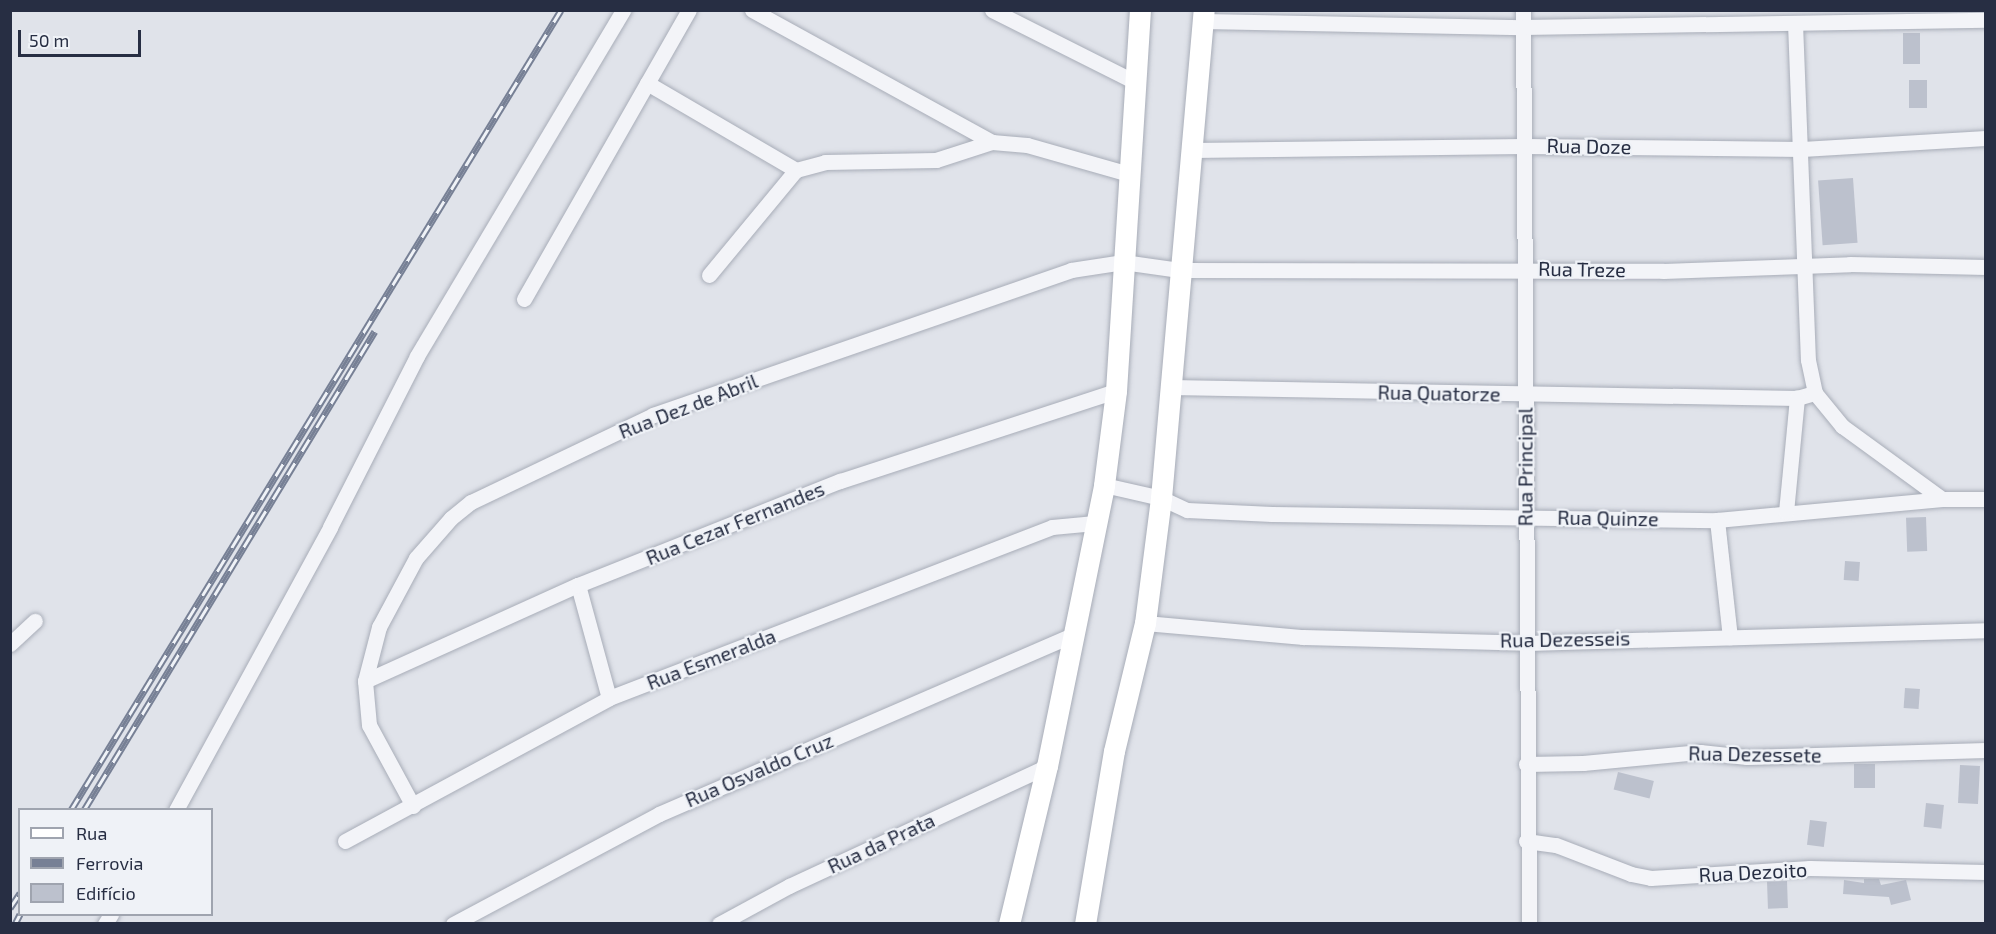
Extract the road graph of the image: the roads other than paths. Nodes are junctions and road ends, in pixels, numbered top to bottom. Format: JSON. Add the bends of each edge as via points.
{"nodes":[{"id":1,"x":623,"y":10,"type":"edge"},
{"id":2,"x":689,"y":10,"type":"edge"},
{"id":3,"x":752,"y":10,"type":"edge"},
{"id":4,"x":992,"y":10,"type":"edge"},
{"id":5,"x":1140,"y":10,"type":"edge"},
{"id":6,"x":1523,"y":10,"type":"edge"},
{"id":7,"x":1203,"y":16,"type":"edge"},
{"id":8,"x":1986,"y":20,"type":"edge"},
{"id":9,"x":1795,"y":23,"type":"junction"},
{"id":10,"x":1523,"y":27,"type":"junction"},
{"id":11,"x":1135,"y":82,"type":"junction"},
{"id":12,"x":647,"y":83,"type":"junction"},
{"id":13,"x":1986,"y":138,"type":"edge"},
{"id":14,"x":992,"y":142,"type":"junction"},
{"id":15,"x":1524,"y":146,"type":"junction"},
{"id":16,"x":1802,"y":148,"type":"junction"},
{"id":17,"x":1192,"y":150,"type":"junction"},
{"id":18,"x":796,"y":170,"type":"junction"},
{"id":19,"x":1129,"y":174,"type":"junction"},
{"id":20,"x":1123,"y":262,"type":"junction"},
{"id":21,"x":1805,"y":266,"type":"junction"},
{"id":22,"x":1986,"y":267,"type":"edge"},
{"id":23,"x":1524,"y":268,"type":"junction"},
{"id":24,"x":1179,"y":270,"type":"junction"},
{"id":25,"x":709,"y":275,"type":"dead end"},
{"id":26,"x":524,"y":299,"type":"dead end"},
{"id":27,"x":1170,"y":387,"type":"junction"},
{"id":28,"x":1116,"y":391,"type":"junction"},
{"id":29,"x":1815,"y":393,"type":"junction"},
{"id":30,"x":1525,"y":394,"type":"junction"},
{"id":31,"x":1797,"y":398,"type":"junction"},
{"id":32,"x":1104,"y":485,"type":"junction"},
{"id":33,"x":1161,"y":498,"type":"junction"},
{"id":34,"x":1942,"y":499,"type":"junction"},
{"id":35,"x":1986,"y":499,"type":"edge"},
{"id":36,"x":1786,"y":512,"type":"junction"},
{"id":37,"x":1526,"y":516,"type":"junction"},
{"id":38,"x":1716,"y":520,"type":"junction"},
{"id":39,"x":1095,"y":523,"type":"junction"},
{"id":40,"x":578,"y":585,"type":"junction"},
{"id":41,"x":35,"y":621,"type":"dead end"},
{"id":42,"x":1145,"y":623,"type":"junction"},
{"id":43,"x":1986,"y":630,"type":"edge"},
{"id":44,"x":1074,"y":634,"type":"junction"},
{"id":45,"x":1730,"y":637,"type":"junction"},
{"id":46,"x":1527,"y":643,"type":"junction"},
{"id":47,"x":10,"y":644,"type":"edge"},
{"id":48,"x":365,"y":681,"type":"junction"},
{"id":49,"x":609,"y":698,"type":"junction"},
{"id":50,"x":1986,"y":750,"type":"edge"},
{"id":51,"x":1526,"y":764,"type":"junction"},
{"id":52,"x":1047,"y":766,"type":"junction"},
{"id":53,"x":412,"y":806,"type":"junction"},
{"id":54,"x":177,"y":808,"type":"edge"},
{"id":55,"x":345,"y":841,"type":"dead end"},
{"id":56,"x":1526,"y":841,"type":"junction"},
{"id":57,"x":1986,"y":872,"type":"edge"},
{"id":58,"x":1005,"y":922,"type":"edge"},
{"id":59,"x":453,"y":924,"type":"edge"},
{"id":60,"x":718,"y":924,"type":"edge"},
{"id":61,"x":1085,"y":924,"type":"edge"},
{"id":62,"x":1529,"y":924,"type":"edge"}],
"edges":[{"from":1,"to":54,"type":"street","via":[[417,356],[330,527]]},
{"from":2,"to":12,"type":"street"},
{"from":3,"to":14,"type":"street"},
{"from":4,"to":11,"type":"street"},
{"from":5,"to":11,"type":"street"},
{"from":6,"to":10,"type":"street","name":"Rua Principal"},
{"from":7,"to":10,"type":"street"},
{"from":7,"to":17,"type":"street"},
{"from":8,"to":9,"type":"street"},
{"from":9,"to":10,"type":"street"},
{"from":9,"to":16,"type":"street"},
{"from":10,"to":15,"type":"street","name":"Rua Principal"},
{"from":11,"to":19,"type":"street"},
{"from":12,"to":18,"type":"street"},
{"from":12,"to":26,"type":"street"},
{"from":13,"to":16,"type":"street","name":"Rua Doze"},
{"from":14,"to":18,"type":"street","via":[[936,160],[825,162]]},
{"from":14,"to":19,"type":"street","via":[[1027,145]]},
{"from":15,"to":16,"type":"street","name":"Rua Doze"},
{"from":15,"to":17,"type":"street","name":"Rua Doze"},
{"from":15,"to":23,"type":"street","name":"Rua Principal"},
{"from":16,"to":21,"type":"street"},
{"from":17,"to":24,"type":"street"},
{"from":18,"to":25,"type":"street"},
{"from":19,"to":20,"type":"street"},
{"from":20,"to":24,"type":"street","name":"Rua Dez de Abril"},
{"from":20,"to":28,"type":"street"},
{"from":20,"to":48,"type":"street","name":"Rua Dez de Abril","via":[[1071,270],[653,415],[471,502],[436,532],[416,558],[379,627]]},
{"from":21,"to":22,"type":"street","name":"Rua Treze"},
{"from":21,"to":23,"type":"street","name":"Rua Treze","via":[[1664,271]]},
{"from":21,"to":29,"type":"street","via":[[1808,360]]},
{"from":23,"to":24,"type":"street","name":"Rua Treze"},
{"from":23,"to":30,"type":"street","name":"Rua Principal"},
{"from":24,"to":27,"type":"street"},
{"from":27,"to":30,"type":"street","name":"Rua Quatorze"},
{"from":27,"to":33,"type":"street"},
{"from":28,"to":32,"type":"street"},
{"from":28,"to":40,"type":"street","name":"Rua Cezar Fernandes","via":[[840,481]]},
{"from":29,"to":31,"type":"street","name":"Rua Quatorze"},
{"from":29,"to":34,"type":"street","via":[[1842,426]]},
{"from":30,"to":31,"type":"street","name":"Rua Quatorze"},
{"from":30,"to":37,"type":"street","name":"Rua Principal"},
{"from":31,"to":36,"type":"street"},
{"from":32,"to":33,"type":"street","name":"Rua Quinze"},
{"from":32,"to":39,"type":"street"},
{"from":33,"to":37,"type":"street","name":"Rua Quinze","via":[[1179,508],[1221,512]]},
{"from":33,"to":42,"type":"street"},
{"from":34,"to":35,"type":"street","name":"Rua Quinze"},
{"from":34,"to":36,"type":"street","name":"Rua Quinze"},
{"from":36,"to":38,"type":"street","name":"Rua Quinze"},
{"from":37,"to":38,"type":"street","name":"Rua Quinze"},
{"from":37,"to":46,"type":"street","name":"Rua Principal"},
{"from":38,"to":45,"type":"street"},
{"from":39,"to":44,"type":"street"},
{"from":39,"to":49,"type":"street","name":"Rua Esmeralda","via":[[1052,527]]},
{"from":40,"to":48,"type":"street","name":"Rua Cezar Fernandes"},
{"from":40,"to":49,"type":"street"},
{"from":41,"to":47,"type":"street"},
{"from":42,"to":46,"type":"street","name":"Rua Dezesseis","via":[[1281,636]]},
{"from":42,"to":61,"type":"street","via":[[1114,751]]},
{"from":43,"to":45,"type":"street","name":"Rua Dezesseis"},
{"from":44,"to":52,"type":"street"},
{"from":44,"to":59,"type":"street","name":"Rua Osvaldo Cruz","via":[[659,814]]},
{"from":45,"to":46,"type":"street","name":"Rua Dezesseis"},
{"from":46,"to":51,"type":"street","name":"Rua Principal"},
{"from":48,"to":53,"type":"street","name":"Rua Dez de Abril","via":[[369,725]]},
{"from":49,"to":53,"type":"street","name":"Rua Esmeralda"},
{"from":50,"to":51,"type":"street","name":"Rua Dezessete","via":[[1747,757],[1700,752]]},
{"from":51,"to":56,"type":"street","name":"Rua Principal"},
{"from":52,"to":58,"type":"street"},
{"from":52,"to":60,"type":"street","name":"Rua da Prata","via":[[800,880]]},
{"from":53,"to":55,"type":"street","name":"Rua Esmeralda"},
{"from":56,"to":57,"type":"street","name":"Rua Dezoito","via":[[1556,845],[1630,874],[1651,878],[1810,868]]},
{"from":56,"to":62,"type":"street","name":"Rua Principal"}]}
